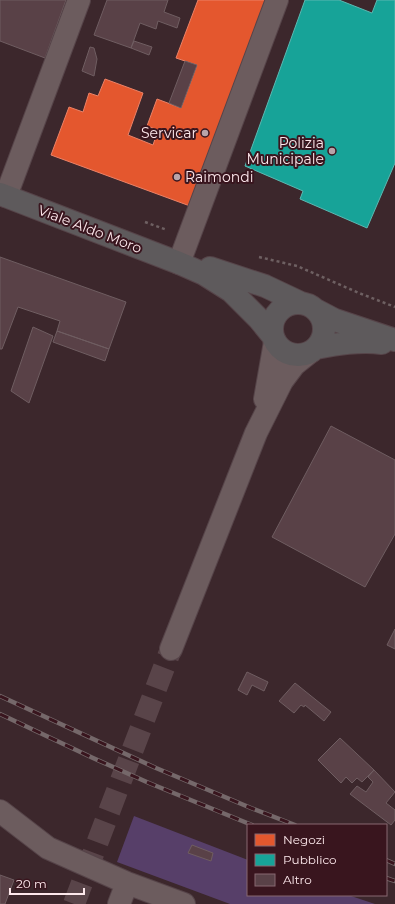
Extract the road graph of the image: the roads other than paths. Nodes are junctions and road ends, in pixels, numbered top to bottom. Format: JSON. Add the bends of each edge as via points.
{"nodes":[{"id":1,"x":79,"y":0,"type":"edge"},
{"id":2,"x":276,"y":0,"type":"edge"},
{"id":3,"x":3,"y":195,"type":"edge"},
{"id":4,"x":180,"y":263,"type":"junction"},
{"id":5,"x":309,"y":306,"type":"junction"},
{"id":6,"x":273,"y":338,"type":"junction"},
{"id":7,"x":395,"y":340,"type":"edge"},
{"id":8,"x":395,"y":344,"type":"edge"},
{"id":9,"x":312,"y":350,"type":"junction"},
{"id":10,"x":256,"y":433,"type":"junction"},
{"id":11,"x":171,"y":649,"type":"tunnel mouth"},
{"id":12,"x":0,"y":811,"type":"edge"},
{"id":13,"x":127,"y":883,"type":"junction"},
{"id":14,"x":120,"y":904,"type":"edge"},
{"id":15,"x":184,"y":904,"type":"edge"}],
"edges":[{"from":1,"to":3,"type":"street"},
{"from":2,"to":4,"type":"street"},
{"from":3,"to":4,"type":"main road","name":"Viale Aldo Moro"},
{"from":4,"to":5,"type":"main road","name":"Viale Aldo Moro","via":[[210,268],[266,286]]},
{"from":4,"to":6,"type":"main road","name":"Viale Aldo Moro","via":[[231,291],[259,319]]},
{"from":5,"to":6,"type":"main road","via":[[292,303],[277,312],[273,320]]},
{"from":5,"to":7,"type":"main road","name":"Viale Aldo Moro","via":[[335,320]]},
{"from":5,"to":9,"type":"main road","via":[[322,317],[324,326],[321,342]]},
{"from":6,"to":9,"type":"main road","via":[[279,348],[293,355],[301,355]]},
{"from":6,"to":10,"type":"street","via":[[268,386]]},
{"from":8,"to":9,"type":"main road","via":[[371,341],[334,344]]},
{"from":9,"to":10,"type":"street","via":[[294,365],[282,381]]},
{"from":10,"to":11,"type":"street"},
{"from":12,"to":13,"type":"street","via":[[48,848]]},
{"from":13,"to":14,"type":"street"},
{"from":13,"to":15,"type":"street"}]}
